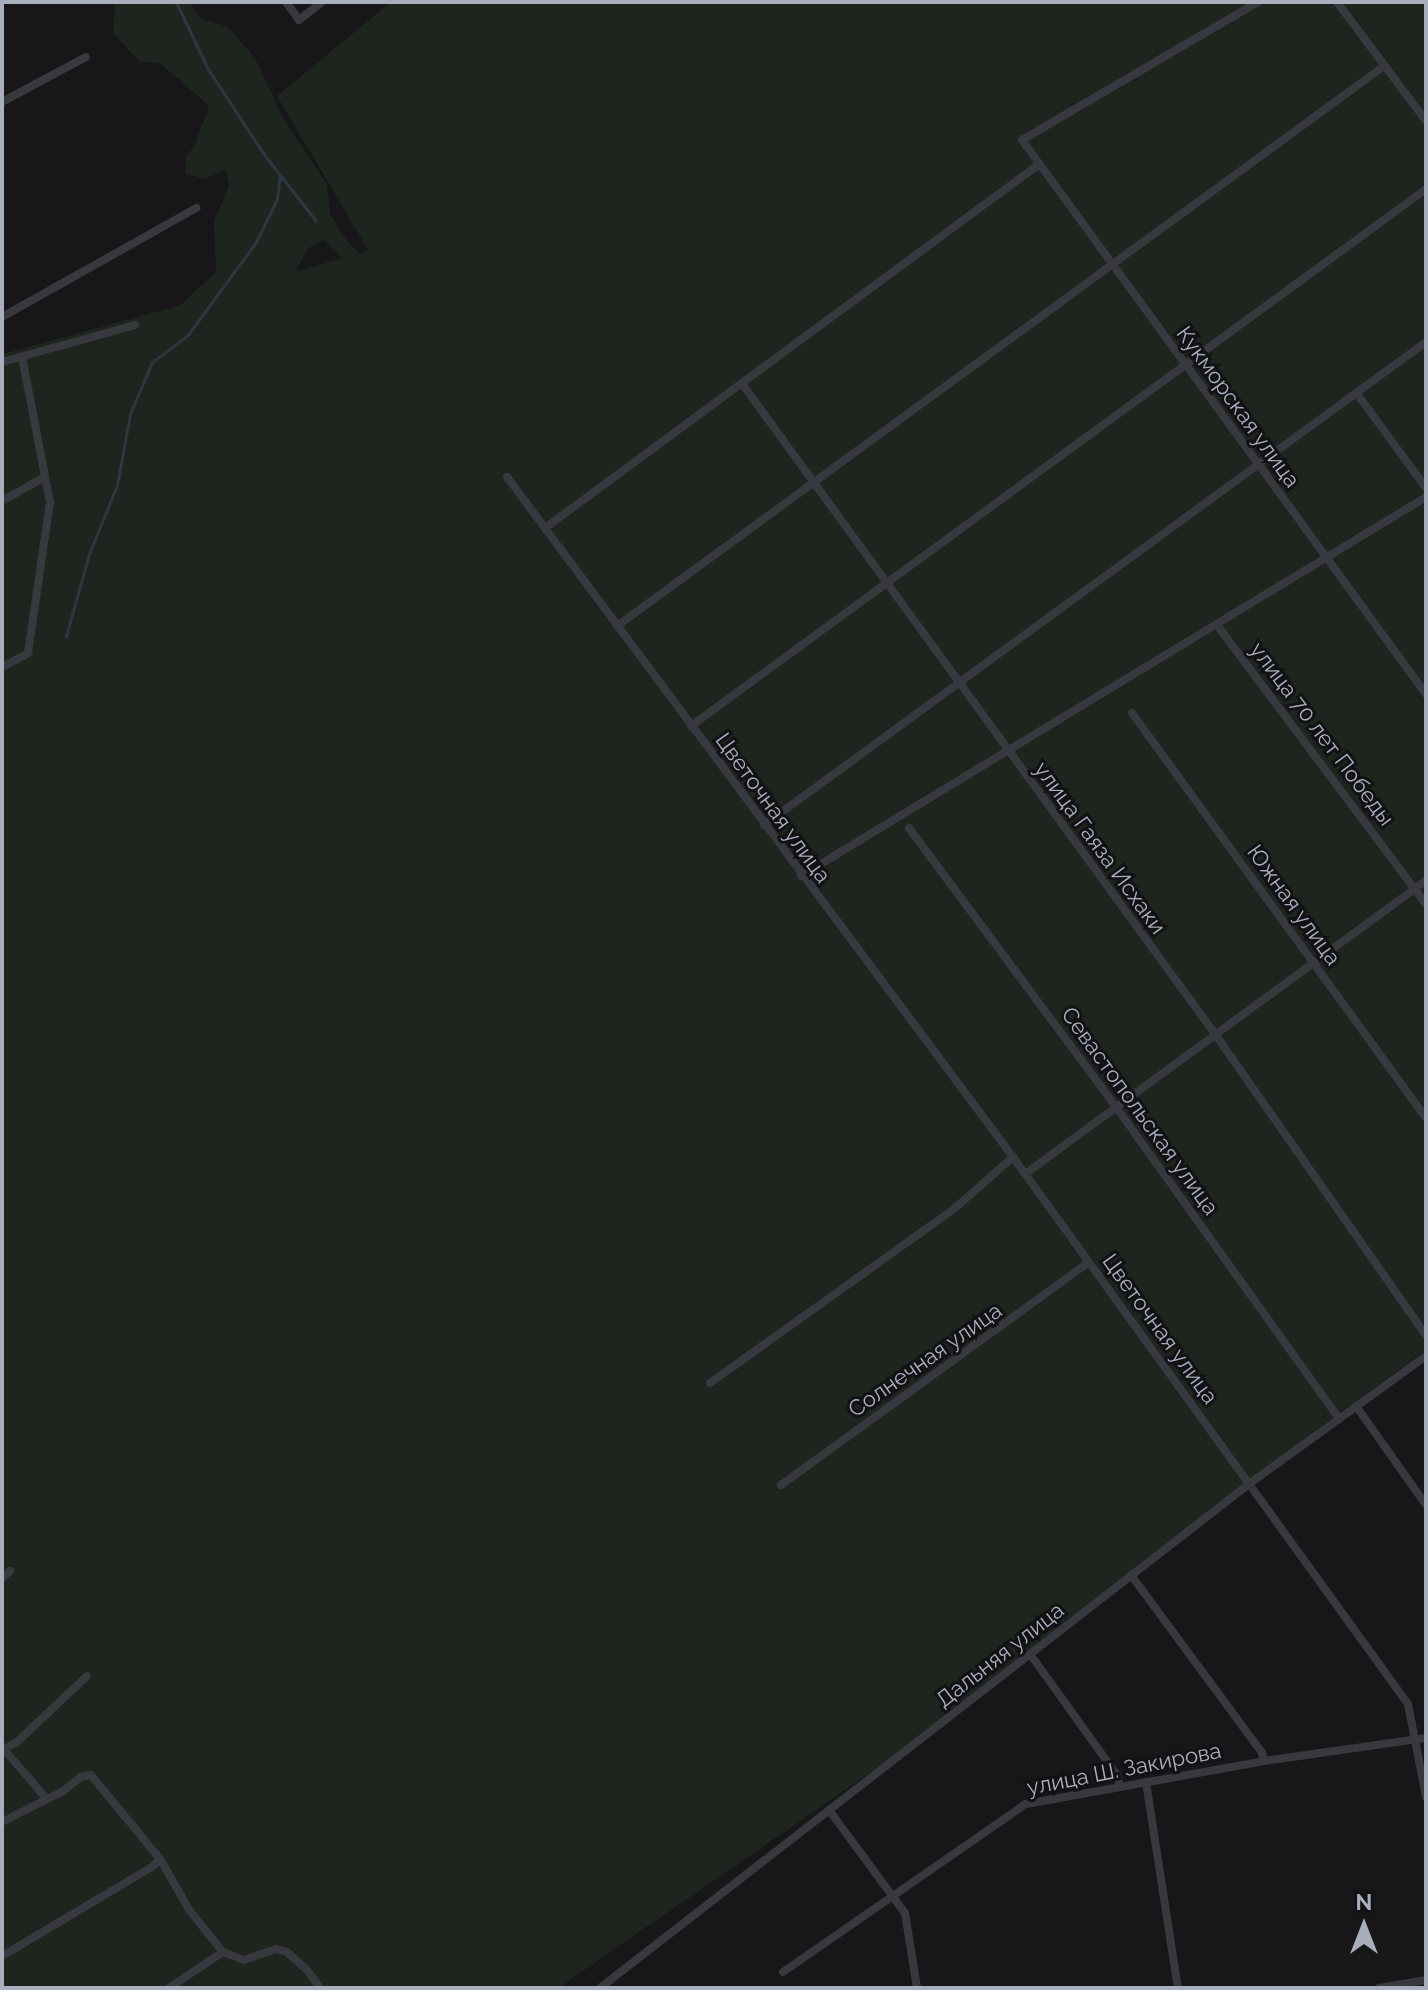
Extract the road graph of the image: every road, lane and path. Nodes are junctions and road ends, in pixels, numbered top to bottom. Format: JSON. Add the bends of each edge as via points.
{"nodes":[{"id":1,"x":286,"y":2,"type":"edge"},
{"id":2,"x":322,"y":2,"type":"edge"},
{"id":3,"x":1258,"y":2,"type":"edge"},
{"id":4,"x":1337,"y":2,"type":"edge"},
{"id":5,"x":86,"y":57,"type":"dead end"},
{"id":6,"x":1384,"y":66,"type":"junction"},
{"id":7,"x":2,"y":102,"type":"edge"},
{"id":8,"x":1426,"y":121,"type":"edge"},
{"id":9,"x":1038,"y":165,"type":"junction"},
{"id":10,"x":1426,"y":189,"type":"edge"},
{"id":11,"x":196,"y":208,"type":"dead end"},
{"id":12,"x":1112,"y":266,"type":"junction"},
{"id":13,"x":2,"y":317,"type":"edge"},
{"id":14,"x":135,"y":325,"type":"dead end"},
{"id":15,"x":1426,"y":342,"type":"edge"},
{"id":16,"x":22,"y":357,"type":"junction"},
{"id":17,"x":2,"y":362,"type":"edge"},
{"id":18,"x":1185,"y":364,"type":"junction"},
{"id":19,"x":743,"y":385,"type":"junction"},
{"id":20,"x":1358,"y":395,"type":"junction"},
{"id":21,"x":1258,"y":465,"type":"junction"},
{"id":22,"x":45,"y":477,"type":"junction"},
{"id":23,"x":507,"y":477,"type":"dead end"},
{"id":24,"x":814,"y":484,"type":"junction"},
{"id":25,"x":1426,"y":488,"type":"edge"},
{"id":26,"x":1426,"y":497,"type":"edge"},
{"id":27,"x":2,"y":501,"type":"edge"},
{"id":28,"x":545,"y":528,"type":"junction"},
{"id":29,"x":1325,"y":559,"type":"junction"},
{"id":30,"x":886,"y":584,"type":"junction"},
{"id":31,"x":1217,"y":625,"type":"junction"},
{"id":32,"x":617,"y":626,"type":"junction"},
{"id":33,"x":2,"y":667,"type":"edge"},
{"id":34,"x":958,"y":684,"type":"junction"},
{"id":35,"x":1426,"y":694,"type":"edge"},
{"id":36,"x":1132,"y":713,"type":"dead end"},
{"id":37,"x":691,"y":726,"type":"junction"},
{"id":38,"x":1006,"y":751,"type":"junction"},
{"id":39,"x":764,"y":825,"type":"junction"},
{"id":40,"x":909,"y":828,"type":"dead end"},
{"id":41,"x":801,"y":876,"type":"junction"},
{"id":42,"x":1426,"y":881,"type":"edge"},
{"id":43,"x":1415,"y":889,"type":"junction"},
{"id":44,"x":1426,"y":904,"type":"edge"},
{"id":45,"x":1315,"y":963,"type":"junction"},
{"id":46,"x":1215,"y":1034,"type":"junction"},
{"id":47,"x":1116,"y":1107,"type":"junction"},
{"id":48,"x":1426,"y":1118,"type":"edge"},
{"id":49,"x":1013,"y":1157,"type":"junction"},
{"id":50,"x":1025,"y":1174,"type":"junction"},
{"id":51,"x":1089,"y":1262,"type":"junction"},
{"id":52,"x":1426,"y":1335,"type":"edge"},
{"id":53,"x":1426,"y":1356,"type":"edge"},
{"id":54,"x":710,"y":1383,"type":"dead end"},
{"id":55,"x":1356,"y":1406,"type":"junction"},
{"id":56,"x":1339,"y":1419,"type":"junction"},
{"id":57,"x":1249,"y":1484,"type":"junction"},
{"id":58,"x":781,"y":1485,"type":"dead end"},
{"id":59,"x":1426,"y":1505,"type":"edge"},
{"id":60,"x":10,"y":1571,"type":"dead end"},
{"id":61,"x":1131,"y":1575,"type":"junction"},
{"id":62,"x":2,"y":1578,"type":"edge"},
{"id":63,"x":1030,"y":1654,"type":"junction"},
{"id":64,"x":87,"y":1676,"type":"dead end"},
{"id":65,"x":1421,"y":1739,"type":"edge"},
{"id":66,"x":3,"y":1748,"type":"edge"},
{"id":67,"x":1264,"y":1761,"type":"junction"},
{"id":68,"x":1146,"y":1782,"type":"junction"},
{"id":69,"x":1120,"y":1787,"type":"junction"},
{"id":70,"x":45,"y":1797,"type":"junction"},
{"id":71,"x":1426,"y":1797,"type":"edge"},
{"id":72,"x":829,"y":1810,"type":"junction"},
{"id":73,"x":2,"y":1822,"type":"edge"},
{"id":74,"x":160,"y":1859,"type":"junction"},
{"id":75,"x":892,"y":1896,"type":"junction"},
{"id":76,"x":223,"y":1952,"type":"junction"},
{"id":77,"x":2,"y":1956,"type":"edge"},
{"id":78,"x":783,"y":1972,"type":"dead end"},
{"id":79,"x":1426,"y":1980,"type":"edge"},
{"id":80,"x":169,"y":1988,"type":"edge"},
{"id":81,"x":320,"y":1988,"type":"edge"},
{"id":82,"x":600,"y":1988,"type":"edge"},
{"id":83,"x":917,"y":1988,"type":"edge"},
{"id":84,"x":1178,"y":1988,"type":"edge"},
{"id":85,"x":1379,"y":1988,"type":"edge"}],
"edges":[{"from":1,"to":2,"type":"street","via":[[299,20]]},
{"from":3,"to":9,"type":"street","name":"Кукморская улица","via":[[1022,140]]},
{"from":4,"to":6,"type":"street"},
{"from":5,"to":7,"type":"street"},
{"from":6,"to":8,"type":"street"},
{"from":6,"to":12,"type":"street"},
{"from":9,"to":12,"type":"street","name":"Кукморская улица"},
{"from":9,"to":19,"type":"street"},
{"from":10,"to":18,"type":"street"},
{"from":11,"to":13,"type":"street"},
{"from":12,"to":18,"type":"street","name":"Кукморская улица"},
{"from":12,"to":24,"type":"street"},
{"from":14,"to":16,"type":"street"},
{"from":15,"to":20,"type":"street"},
{"from":16,"to":17,"type":"street"},
{"from":16,"to":22,"type":"street"},
{"from":18,"to":21,"type":"street","name":"Кукморская улица"},
{"from":18,"to":30,"type":"street"},
{"from":19,"to":24,"type":"street","name":"улица Гаяза Исхаки"},
{"from":19,"to":28,"type":"street"},
{"from":20,"to":21,"type":"street"},
{"from":20,"to":25,"type":"street"},
{"from":21,"to":29,"type":"street","name":"Кукморская улица"},
{"from":21,"to":34,"type":"street"},
{"from":22,"to":27,"type":"street"},
{"from":22,"to":33,"type":"street","via":[[50,502],[47,540],[28,653]]},
{"from":23,"to":28,"type":"street","name":"Цветочная улица"},
{"from":24,"to":30,"type":"street","name":"улица Гаяза Исхаки"},
{"from":24,"to":32,"type":"street"},
{"from":26,"to":29,"type":"street"},
{"from":28,"to":32,"type":"street","name":"Цветочная улица"},
{"from":29,"to":31,"type":"street"},
{"from":29,"to":35,"type":"street","name":"Кукморская улица"},
{"from":30,"to":34,"type":"street","name":"улица Гаяза Исхаки"},
{"from":30,"to":37,"type":"street"},
{"from":31,"to":38,"type":"street"},
{"from":31,"to":43,"type":"street","name":"улица 70 лет Победы"},
{"from":32,"to":37,"type":"street","name":"Цветочная улица"},
{"from":34,"to":38,"type":"street","name":"улица Гаяза Исхаки"},
{"from":34,"to":39,"type":"street"},
{"from":36,"to":45,"type":"street","name":"Южная улица"},
{"from":37,"to":39,"type":"street","name":"Цветочная улица"},
{"from":38,"to":41,"type":"street"},
{"from":38,"to":46,"type":"street","name":"улица Гаяза Исхаки"},
{"from":39,"to":41,"type":"street","name":"Цветочная улица"},
{"from":40,"to":47,"type":"street","name":"Севастопольская улица"},
{"from":41,"to":49,"type":"street","name":"Цветочная улица"},
{"from":42,"to":43,"type":"street"},
{"from":43,"to":44,"type":"street","name":"улица 70 лет Победы"},
{"from":43,"to":45,"type":"street"},
{"from":45,"to":46,"type":"street"},
{"from":45,"to":48,"type":"street","name":"Южная улица"},
{"from":46,"to":47,"type":"street"},
{"from":46,"to":52,"type":"street","name":"улица Гаяза Исхаки"},
{"from":47,"to":50,"type":"street"},
{"from":47,"to":56,"type":"street","name":"Севастопольская улица"},
{"from":49,"to":50,"type":"street","name":"Цветочная улица"},
{"from":49,"to":54,"type":"street","via":[[954,1209]]},
{"from":50,"to":51,"type":"street","name":"Цветочная улица"},
{"from":51,"to":57,"type":"street","name":"Цветочная улица"},
{"from":51,"to":58,"type":"street","name":"Солнечная улица"},
{"from":53,"to":55,"type":"street","name":"Дальняя улица"},
{"from":55,"to":56,"type":"street","name":"Дальняя улица"},
{"from":55,"to":59,"type":"street"},
{"from":56,"to":57,"type":"street","name":"Дальняя улица"},
{"from":57,"to":61,"type":"street","name":"Дальняя улица"},
{"from":57,"to":65,"type":"street","via":[[1408,1704]]},
{"from":60,"to":62,"type":"street"},
{"from":61,"to":63,"type":"street","name":"Дальняя улица"},
{"from":61,"to":67,"type":"street"},
{"from":63,"to":69,"type":"street","via":[[1117,1775]]},
{"from":63,"to":72,"type":"street","name":"Дальняя улица"},
{"from":64,"to":66,"type":"street","via":[[17,1742]]},
{"from":65,"to":67,"type":"street","name":"улица Ш. Закирова"},
{"from":65,"to":71,"type":"street"},
{"from":66,"to":70,"type":"street"},
{"from":67,"to":68,"type":"street","name":"улица Ш. Закирова"},
{"from":68,"to":69,"type":"street","name":"улица Ш. Закирова"},
{"from":68,"to":84,"type":"street"},
{"from":69,"to":75,"type":"street","name":"улица Ш. Закирова","via":[[1026,1804]]},
{"from":70,"to":73,"type":"street"},
{"from":70,"to":74,"type":"street","via":[[91,1775]]},
{"from":72,"to":75,"type":"street"},
{"from":72,"to":82,"type":"street","name":"Дальняя улица"},
{"from":74,"to":76,"type":"street","via":[[190,1911]]},
{"from":74,"to":77,"type":"street"},
{"from":75,"to":78,"type":"street","name":"улица Ш. Закирова"},
{"from":75,"to":83,"type":"street","via":[[905,1913]]},
{"from":76,"to":80,"type":"street"},
{"from":76,"to":81,"type":"street","via":[[244,1960],[276,1949],[287,1952]]},
{"from":79,"to":85,"type":"street"}]}
